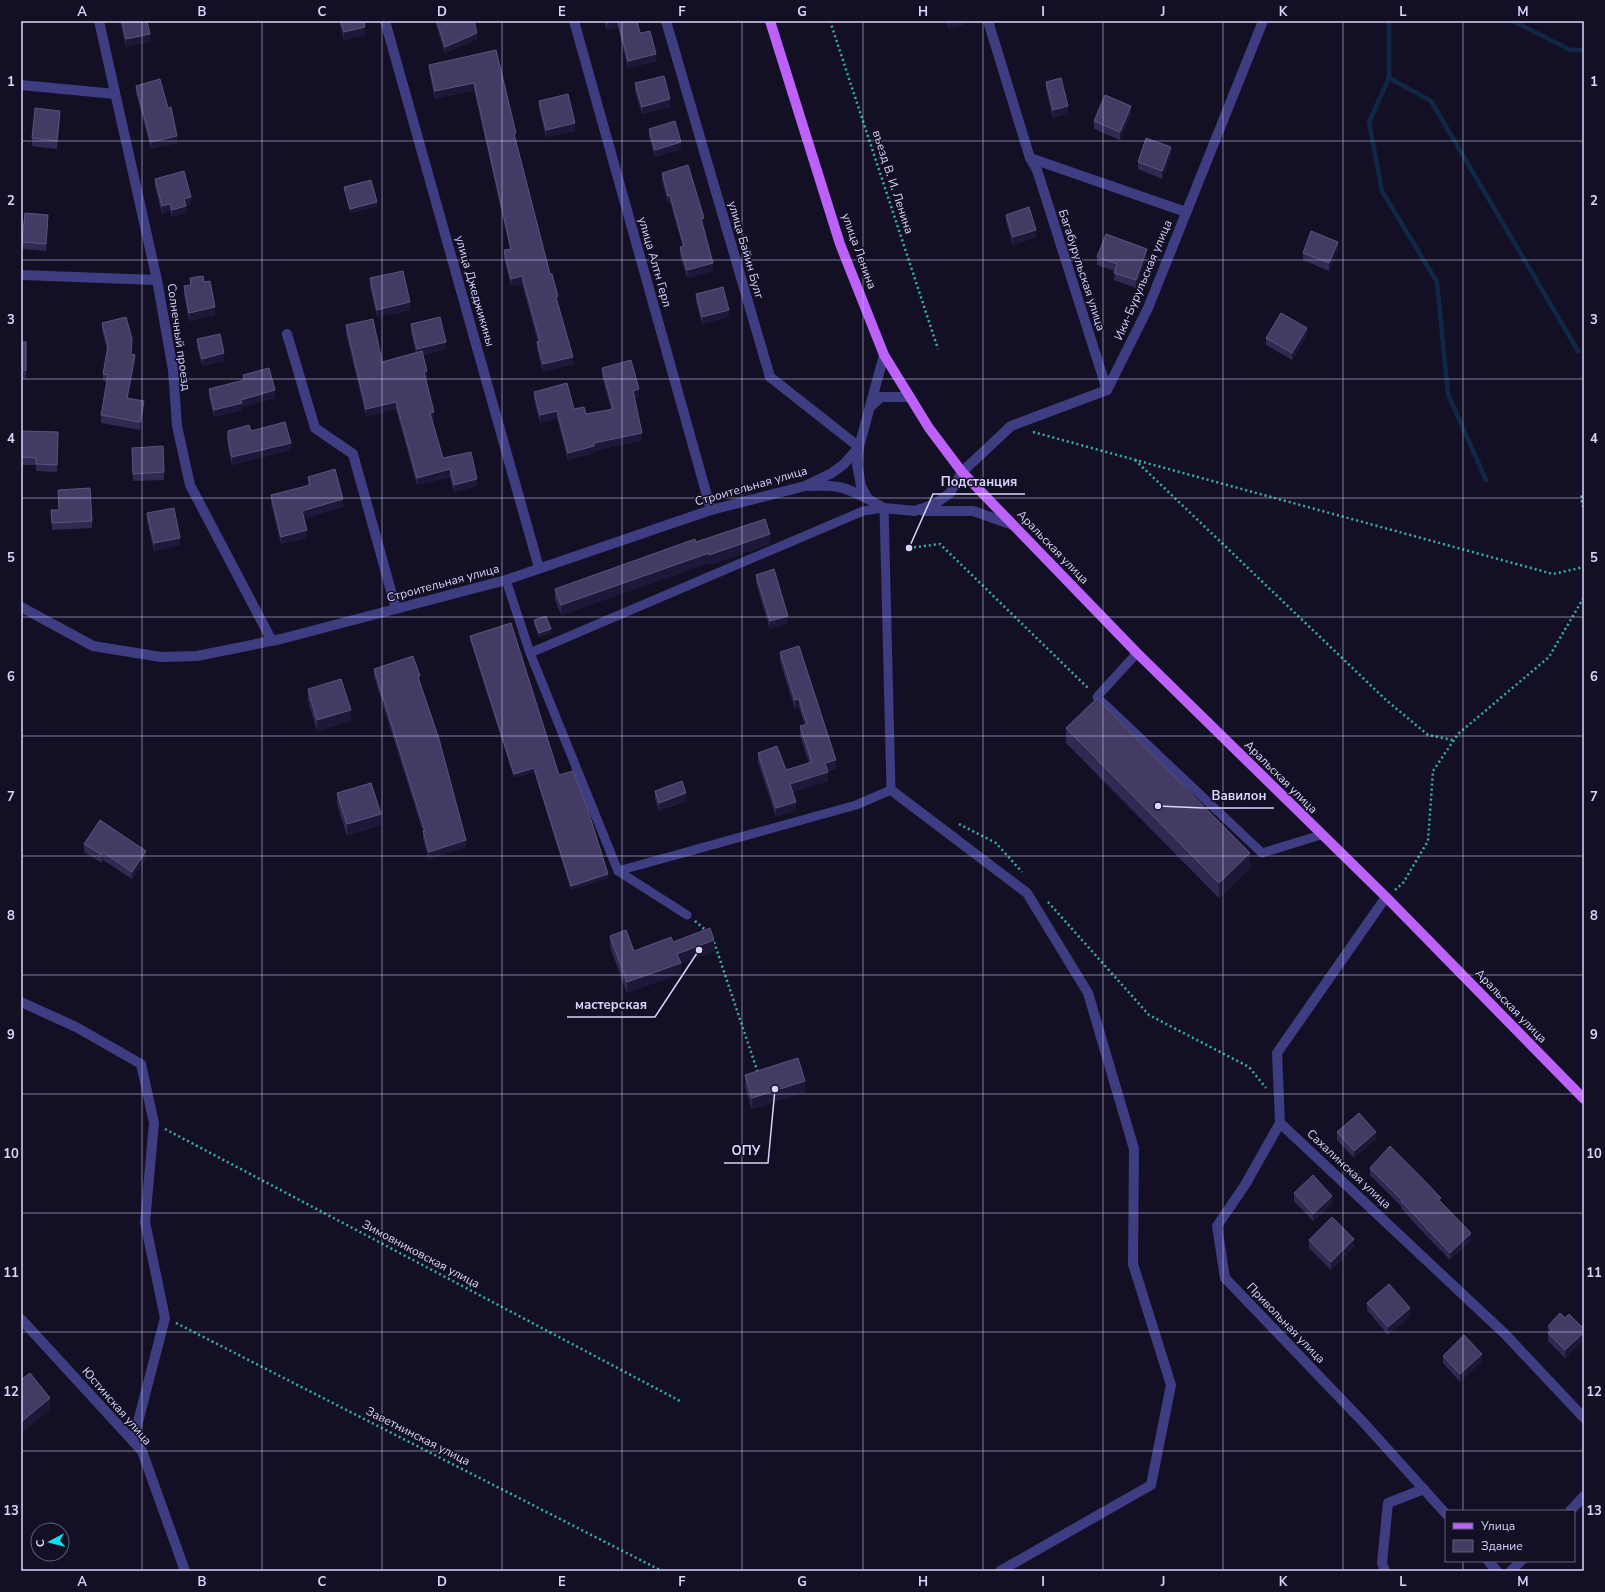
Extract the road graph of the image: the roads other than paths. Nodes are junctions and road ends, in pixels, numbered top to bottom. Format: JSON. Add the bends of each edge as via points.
{"nodes":[{"id":1,"x":99,"y":21,"type":"edge"},
{"id":2,"x":385,"y":21,"type":"edge"},
{"id":3,"x":574,"y":21,"type":"edge"},
{"id":4,"x":666,"y":21,"type":"edge"},
{"id":5,"x":770,"y":21,"type":"edge"},
{"id":6,"x":988,"y":21,"type":"edge"},
{"id":7,"x":1263,"y":21,"type":"edge"},
{"id":8,"x":21,"y":85,"type":"edge"},
{"id":9,"x":115,"y":94,"type":"junction"},
{"id":10,"x":1030,"y":158,"type":"junction"},
{"id":11,"x":1186,"y":212,"type":"junction"},
{"id":12,"x":21,"y":275,"type":"edge"},
{"id":13,"x":157,"y":280,"type":"junction"},
{"id":14,"x":287,"y":334,"type":"dead end"},
{"id":15,"x":884,"y":354,"type":"junction"},
{"id":16,"x":1107,"y":390,"type":"junction"},
{"id":17,"x":910,"y":397,"type":"junction"},
{"id":18,"x":870,"y":407,"type":"junction"},
{"id":19,"x":859,"y":447,"type":"junction"},
{"id":20,"x":962,"y":472,"type":"junction"},
{"id":21,"x":805,"y":486,"type":"junction"},
{"id":22,"x":868,"y":499,"type":"junction"},
{"id":23,"x":884,"y":508,"type":"junction"},
{"id":24,"x":711,"y":510,"type":"junction"},
{"id":25,"x":915,"y":511,"type":"junction"},
{"id":26,"x":1013,"y":524,"type":"junction"},
{"id":27,"x":539,"y":568,"type":"junction"},
{"id":28,"x":506,"y":580,"type":"junction"},
{"id":29,"x":21,"y":606,"type":"edge"},
{"id":30,"x":396,"y":609,"type":"junction"},
{"id":31,"x":272,"y":641,"type":"junction"},
{"id":32,"x":1137,"y":652,"type":"junction"},
{"id":33,"x":530,"y":653,"type":"junction"},
{"id":34,"x":891,"y":790,"type":"junction"},
{"id":35,"x":1321,"y":835,"type":"junction"},
{"id":36,"x":618,"y":871,"type":"junction"},
{"id":37,"x":1386,"y":897,"type":"junction"},
{"id":38,"x":687,"y":914,"type":"road end"},
{"id":39,"x":21,"y":1002,"type":"edge"},
{"id":40,"x":1584,"y":1099,"type":"edge"},
{"id":41,"x":1280,"y":1123,"type":"junction"},
{"id":42,"x":21,"y":1319,"type":"edge"},
{"id":43,"x":1584,"y":1418,"type":"edge"},
{"id":44,"x":134,"y":1441,"type":"junction"},
{"id":45,"x":1424,"y":1489,"type":"junction"},
{"id":46,"x":1584,"y":1496,"type":"edge"},
{"id":47,"x":1571,"y":1510,"type":"edge"},
{"id":48,"x":1445,"y":1513,"type":"edge"},
{"id":49,"x":1489,"y":1562,"type":"edge"},
{"id":50,"x":1520,"y":1562,"type":"edge"},
{"id":51,"x":185,"y":1571,"type":"edge"},
{"id":52,"x":1000,"y":1571,"type":"edge"},
{"id":53,"x":1385,"y":1571,"type":"edge"},
{"id":54,"x":1497,"y":1571,"type":"edge"},
{"id":55,"x":1511,"y":1571,"type":"edge"}],
"edges":[{"from":1,"to":9,"type":"street","name":"Солнечный проезд"},
{"from":2,"to":27,"type":"street","name":"улица Джеджикины"},
{"from":3,"to":24,"type":"street","name":"улица Алтн Герл"},
{"from":4,"to":19,"type":"street","name":"улица Байин Булг","via":[[770,377]]},
{"from":5,"to":15,"type":"main road","name":"улица Ленина","via":[[840,244]]},
{"from":6,"to":10,"type":"street","name":"Багабурульская улица"},
{"from":7,"to":11,"type":"street","name":"Ики-Бурульская улица"},
{"from":8,"to":9,"type":"street"},
{"from":9,"to":13,"type":"street","name":"Солнечный проезд"},
{"from":10,"to":11,"type":"street"},
{"from":10,"to":16,"type":"street","name":"Багабурульская улица","via":[[1037,170]]},
{"from":11,"to":16,"type":"street","name":"Ики-Бурульская улица","via":[[1148,308]]},
{"from":12,"to":13,"type":"street"},
{"from":13,"to":31,"type":"street","name":"Солнечный проезд","via":[[173,370],[177,426],[190,485]]},
{"from":14,"to":30,"type":"street","via":[[315,428],[354,454]]},
{"from":15,"to":17,"type":"main road","name":"улица Ленина"},
{"from":15,"to":18,"type":"street","name":"Строительная улица"},
{"from":16,"to":20,"type":"street","via":[[1011,426]]},
{"from":17,"to":18,"type":"street","via":[[881,397]]},
{"from":17,"to":20,"type":"main road","name":"улица Ленина","via":[[928,428]]},
{"from":18,"to":19,"type":"street","name":"Строительная улица"},
{"from":19,"to":21,"type":"street","name":"Строительная улица","via":[[832,473]]},
{"from":19,"to":22,"type":"street","name":"Строительная улица","via":[[858,474]]},
{"from":20,"to":25,"type":"street","via":[[950,492],[935,504]]},
{"from":20,"to":26,"type":"main road","name":"Аральская улица"},
{"from":21,"to":22,"type":"street","via":[[835,485]]},
{"from":21,"to":24,"type":"street","name":"Строительная улица"},
{"from":22,"to":23,"type":"street"},
{"from":23,"to":25,"type":"street"},
{"from":23,"to":33,"type":"lane","via":[[864,511]]},
{"from":23,"to":34,"type":"lane"},
{"from":24,"to":27,"type":"street","name":"Строительная улица"},
{"from":25,"to":26,"type":"street","via":[[973,511]]},
{"from":26,"to":32,"type":"main road","name":"Аральская улица"},
{"from":27,"to":28,"type":"street","name":"Строительная улица"},
{"from":28,"to":30,"type":"street","name":"Строительная улица"},
{"from":28,"to":33,"type":"lane"},
{"from":29,"to":31,"type":"street","name":"Строительная улица","via":[[93,646],[161,656],[198,656]]},
{"from":30,"to":31,"type":"street","name":"Строительная улица"},
{"from":32,"to":35,"type":"main road","name":"Аральская улица"},
{"from":32,"to":35,"type":"lane","via":[[1097,697],[1262,853]]},
{"from":33,"to":36,"type":"lane"},
{"from":34,"to":36,"type":"lane","via":[[856,805]]},
{"from":34,"to":52,"type":"street","via":[[1027,892],[1088,993],[1134,1149],[1133,1264],[1171,1384],[1150,1485]]},
{"from":35,"to":37,"type":"main road","name":"Аральская улица"},
{"from":36,"to":38,"type":"lane"},
{"from":37,"to":40,"type":"main road","name":"Аральская улица"},
{"from":37,"to":41,"type":"street","via":[[1277,1053]]},
{"from":39,"to":44,"type":"street","via":[[76,1027],[141,1064],[154,1123],[144,1222],[165,1318]]},
{"from":41,"to":43,"type":"street","name":"Сахалинская улица","via":[[1505,1334]]},
{"from":41,"to":45,"type":"street","name":"Привольная улица","via":[[1245,1185],[1217,1226],[1225,1278],[1364,1422]]},
{"from":42,"to":44,"type":"street","name":"Юстинская улица"},
{"from":44,"to":51,"type":"street","name":"Юстинская улица","via":[[142,1451]]},
{"from":45,"to":48,"type":"street","name":"Привольная улица"},
{"from":45,"to":53,"type":"street","via":[[1388,1502],[1382,1563]]},
{"from":46,"to":47,"type":"street"},
{"from":49,"to":54,"type":"street"},
{"from":50,"to":55,"type":"street"}]}
